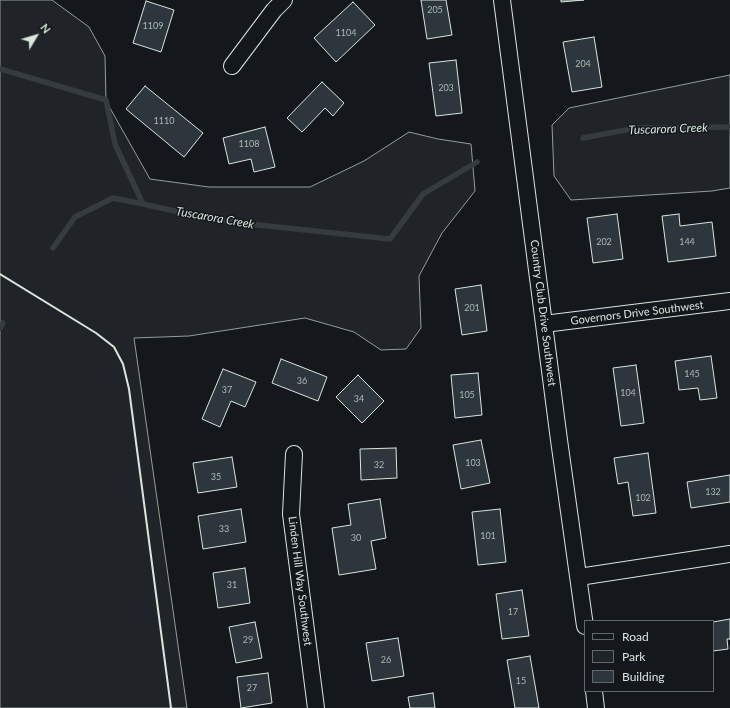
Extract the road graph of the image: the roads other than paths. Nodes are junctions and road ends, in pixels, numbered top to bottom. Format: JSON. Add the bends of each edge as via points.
{"nodes":[{"id":1,"x":284,"y":0,"type":"edge"},
{"id":2,"x":502,"y":0,"type":"edge"},
{"id":3,"x":232,"y":66,"type":"dead end"},
{"id":4,"x":730,"y":301,"type":"edge"},
{"id":5,"x":544,"y":324,"type":"junction"},
{"id":6,"x":294,"y":454,"type":"dead end"},
{"id":7,"x":730,"y":554,"type":"edge"},
{"id":8,"x":579,"y":577,"type":"junction"},
{"id":9,"x":584,"y":620,"type":"edge"},
{"id":10,"x":594,"y":692,"type":"edge"},
{"id":11,"x":316,"y":708,"type":"edge"},
{"id":12,"x":596,"y":708,"type":"edge"}],
"edges":[{"from":1,"to":3,"type":"street"},
{"from":2,"to":5,"type":"street","name":"Country Club Drive Southwest"},
{"from":4,"to":5,"type":"street","name":"Governors Drive Southwest"},
{"from":5,"to":8,"type":"street","name":"Country Club Drive Southwest"},
{"from":6,"to":11,"type":"street","name":"Linden Hill Way Southwest","via":[[291,514]]},
{"from":7,"to":8,"type":"street"},
{"from":8,"to":9,"type":"street","name":"Country Club Drive Southwest"},
{"from":10,"to":12,"type":"street"}]}
